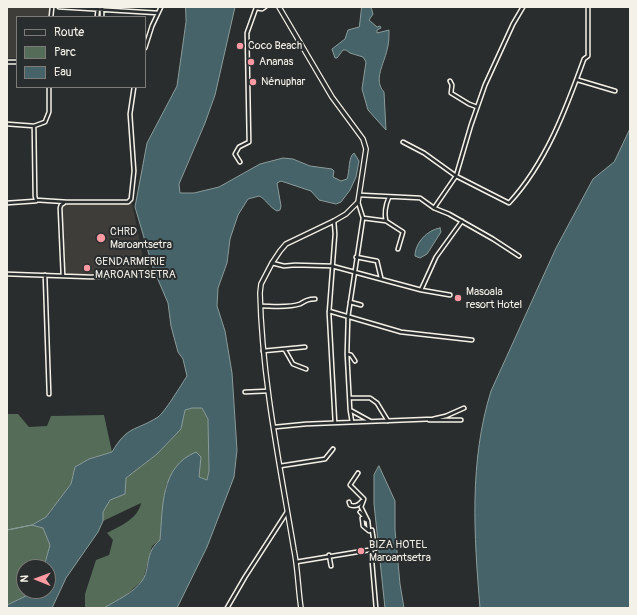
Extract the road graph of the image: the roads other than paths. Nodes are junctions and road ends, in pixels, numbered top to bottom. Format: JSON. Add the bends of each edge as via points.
{"nodes":[{"id":1,"x":59,"y":7,"type":"edge"},
{"id":2,"x":161,"y":7,"type":"edge"},
{"id":3,"x":265,"y":7,"type":"edge"},
{"id":4,"x":279,"y":7,"type":"edge"},
{"id":5,"x":523,"y":7,"type":"edge"},
{"id":6,"x":588,"y":7,"type":"edge"},
{"id":7,"x":98,"y":8,"type":"edge"},
{"id":8,"x":102,"y":9,"type":"edge"},
{"id":9,"x":158,"y":13,"type":"junction"},
{"id":10,"x":146,"y":45,"type":"edge"},
{"id":11,"x":578,"y":80,"type":"junction"},
{"id":12,"x":450,"y":81,"type":"dead end"},
{"id":13,"x":49,"y":88,"type":"edge"},
{"id":14,"x":134,"y":88,"type":"edge"},
{"id":15,"x":615,"y":91,"type":"dead end"},
{"id":16,"x":477,"y":107,"type":"junction"},
{"id":17,"x":7,"y":124,"type":"edge"},
{"id":18,"x":34,"y":126,"type":"junction"},
{"id":19,"x":403,"y":142,"type":"dead end"},
{"id":20,"x":240,"y":162,"type":"dead end"},
{"id":21,"x":456,"y":176,"type":"junction"},
{"id":22,"x":360,"y":195,"type":"junction"},
{"id":23,"x":389,"y":197,"type":"junction"},
{"id":24,"x":36,"y":200,"type":"junction"},
{"id":25,"x":67,"y":202,"type":"junction"},
{"id":26,"x":358,"y":202,"type":"junction"},
{"id":27,"x":7,"y":203,"type":"edge"},
{"id":28,"x":434,"y":208,"type":"junction"},
{"id":29,"x":363,"y":218,"type":"junction"},
{"id":30,"x":386,"y":220,"type":"junction"},
{"id":31,"x":334,"y":221,"type":"junction"},
{"id":32,"x":462,"y":221,"type":"junction"},
{"id":33,"x":398,"y":248,"type":"dead end"},
{"id":34,"x":520,"y":256,"type":"dead end"},
{"id":35,"x":356,"y":257,"type":"junction"},
{"id":36,"x":272,"y":263,"type":"junction"},
{"id":37,"x":332,"y":266,"type":"junction"},
{"id":38,"x":354,"y":272,"type":"junction"},
{"id":39,"x":7,"y":274,"type":"edge"},
{"id":40,"x":44,"y":275,"type":"junction"},
{"id":41,"x":143,"y":275,"type":"dead end"},
{"id":42,"x":62,"y":276,"type":"junction"},
{"id":43,"x":381,"y":278,"type":"junction"},
{"id":44,"x":421,"y":290,"type":"junction"},
{"id":45,"x":450,"y":295,"type":"dead end"},
{"id":46,"x":315,"y":299,"type":"dead end"},
{"id":47,"x":350,"y":302,"type":"junction"},
{"id":48,"x":361,"y":305,"type":"dead end"},
{"id":49,"x":260,"y":306,"type":"junction"},
{"id":50,"x":329,"y":311,"type":"junction"},
{"id":51,"x":348,"y":317,"type":"junction"},
{"id":52,"x":472,"y":340,"type":"dead end"},
{"id":53,"x":305,"y":347,"type":"dead end"},
{"id":54,"x":285,"y":350,"type":"junction"},
{"id":55,"x":263,"y":351,"type":"junction"},
{"id":56,"x":347,"y":354,"type":"junction"},
{"id":57,"x":356,"y":361,"type":"dead end"},
{"id":58,"x":306,"y":369,"type":"dead end"},
{"id":59,"x":245,"y":392,"type":"dead end"},
{"id":60,"x":268,"y":392,"type":"junction"},
{"id":61,"x":49,"y":394,"type":"dead end"},
{"id":62,"x":350,"y":398,"type":"junction"},
{"id":63,"x":464,"y":408,"type":"dead end"},
{"id":64,"x":350,"y":410,"type":"junction"},
{"id":65,"x":418,"y":419,"type":"junction"},
{"id":66,"x":461,"y":420,"type":"dead end"},
{"id":67,"x":370,"y":421,"type":"junction"},
{"id":68,"x":388,"y":421,"type":"junction"},
{"id":69,"x":335,"y":422,"type":"junction"},
{"id":70,"x":352,"y":422,"type":"junction"},
{"id":71,"x":275,"y":427,"type":"junction"},
{"id":72,"x":333,"y":449,"type":"dead end"},
{"id":73,"x":280,"y":466,"type":"junction"},
{"id":74,"x":358,"y":473,"type":"dead end"},
{"id":75,"x":364,"y":499,"type":"junction"},
{"id":76,"x":348,"y":502,"type":"dead end"},
{"id":77,"x":286,"y":512,"type":"junction"},
{"id":78,"x":360,"y":512,"type":"dead end"},
{"id":79,"x":368,"y":521,"type":"junction"},
{"id":80,"x":369,"y":531,"type":"junction"},
{"id":81,"x":371,"y":550,"type":"junction"},
{"id":82,"x":329,"y":555,"type":"junction"},
{"id":83,"x":296,"y":562,"type":"junction"},
{"id":84,"x":331,"y":566,"type":"dead end"},
{"id":85,"x":227,"y":608,"type":"edge"},
{"id":86,"x":301,"y":608,"type":"edge"},
{"id":87,"x":376,"y":608,"type":"edge"}],
"edges":[{"from":1,"to":7,"type":"street"},
{"from":2,"to":9,"type":"street"},
{"from":3,"to":20,"type":"street","via":[[256,8],[247,33],[249,142],[235,154]]},
{"from":4,"to":22,"type":"main road","via":[[332,97],[363,139],[366,149]]},
{"from":5,"to":16,"type":"street","via":[[497,56]]},
{"from":6,"to":11,"type":"street","via":[[588,56],[584,59]]},
{"from":7,"to":8,"type":"street"},
{"from":8,"to":9,"type":"street"},
{"from":9,"to":10,"type":"street"},
{"from":11,"to":15,"type":"street"},
{"from":11,"to":21,"type":"street","via":[[555,131],[530,176],[509,203]]},
{"from":12,"to":16,"type":"street","via":[[451,93],[455,97]]},
{"from":13,"to":18,"type":"street","via":[[48,119],[42,125]]},
{"from":14,"to":25,"type":"street","via":[[130,114],[134,171],[130,201]]},
{"from":16,"to":21,"type":"street"},
{"from":17,"to":18,"type":"street"},
{"from":18,"to":24,"type":"street"},
{"from":19,"to":21,"type":"street","via":[[424,153]]},
{"from":21,"to":28,"type":"street"},
{"from":22,"to":23,"type":"street"},
{"from":22,"to":26,"type":"main road"},
{"from":23,"to":28,"type":"street","via":[[420,198]]},
{"from":23,"to":30,"type":"street"},
{"from":24,"to":25,"type":"street"},
{"from":24,"to":27,"type":"street"},
{"from":25,"to":42,"type":"street","via":[[60,208]]},
{"from":26,"to":29,"type":"street"},
{"from":26,"to":31,"type":"main road"},
{"from":28,"to":32,"type":"street"},
{"from":29,"to":30,"type":"street"},
{"from":29,"to":35,"type":"street"},
{"from":30,"to":33,"type":"street","via":[[403,232]]},
{"from":31,"to":36,"type":"main road","via":[[286,244]]},
{"from":31,"to":37,"type":"street"},
{"from":32,"to":34,"type":"street"},
{"from":32,"to":44,"type":"street","via":[[436,257]]},
{"from":35,"to":38,"type":"street"},
{"from":35,"to":43,"type":"street","via":[[378,261]]},
{"from":36,"to":37,"type":"street","via":[[284,266]]},
{"from":36,"to":49,"type":"main road","via":[[261,284]]},
{"from":37,"to":38,"type":"street"},
{"from":37,"to":50,"type":"street"},
{"from":38,"to":43,"type":"street"},
{"from":38,"to":47,"type":"street"},
{"from":39,"to":40,"type":"street"},
{"from":40,"to":42,"type":"street"},
{"from":40,"to":61,"type":"street"},
{"from":41,"to":42,"type":"street"},
{"from":43,"to":44,"type":"street"},
{"from":44,"to":45,"type":"street"},
{"from":46,"to":49,"type":"street","via":[[306,300],[301,304]]},
{"from":47,"to":48,"type":"street"},
{"from":47,"to":51,"type":"street"},
{"from":49,"to":55,"type":"main road"},
{"from":50,"to":51,"type":"street"},
{"from":50,"to":69,"type":"street"},
{"from":51,"to":52,"type":"street","via":[[401,332]]},
{"from":51,"to":56,"type":"street"},
{"from":53,"to":54,"type":"street"},
{"from":54,"to":55,"type":"street"},
{"from":54,"to":58,"type":"street","via":[[293,364]]},
{"from":55,"to":60,"type":"main road"},
{"from":56,"to":57,"type":"street"},
{"from":56,"to":62,"type":"street"},
{"from":59,"to":60,"type":"street"},
{"from":60,"to":71,"type":"main road"},
{"from":62,"to":64,"type":"street"},
{"from":62,"to":68,"type":"street","via":[[370,398],[377,403]]},
{"from":63,"to":65,"type":"street","via":[[446,416]]},
{"from":64,"to":67,"type":"street"},
{"from":64,"to":70,"type":"street"},
{"from":65,"to":66,"type":"street"},
{"from":65,"to":68,"type":"street"},
{"from":67,"to":68,"type":"street"},
{"from":67,"to":70,"type":"street"},
{"from":69,"to":70,"type":"street"},
{"from":69,"to":71,"type":"street"},
{"from":71,"to":73,"type":"main road"},
{"from":72,"to":73,"type":"street","via":[[325,459]]},
{"from":73,"to":77,"type":"main road"},
{"from":74,"to":75,"type":"street","via":[[350,485]]},
{"from":75,"to":76,"type":"street","via":[[353,506]]},
{"from":75,"to":79,"type":"street","via":[[360,507]]},
{"from":77,"to":83,"type":"main road"},
{"from":77,"to":85,"type":"street"},
{"from":78,"to":79,"type":"street"},
{"from":79,"to":80,"type":"street"},
{"from":79,"to":80,"type":"street","via":[[362,518],[363,526]]},
{"from":80,"to":81,"type":"street","via":[[372,530],[375,545],[375,549]]},
{"from":81,"to":82,"type":"street"},
{"from":81,"to":87,"type":"street"},
{"from":82,"to":83,"type":"street"},
{"from":82,"to":84,"type":"street"},
{"from":83,"to":86,"type":"main road"}]}
